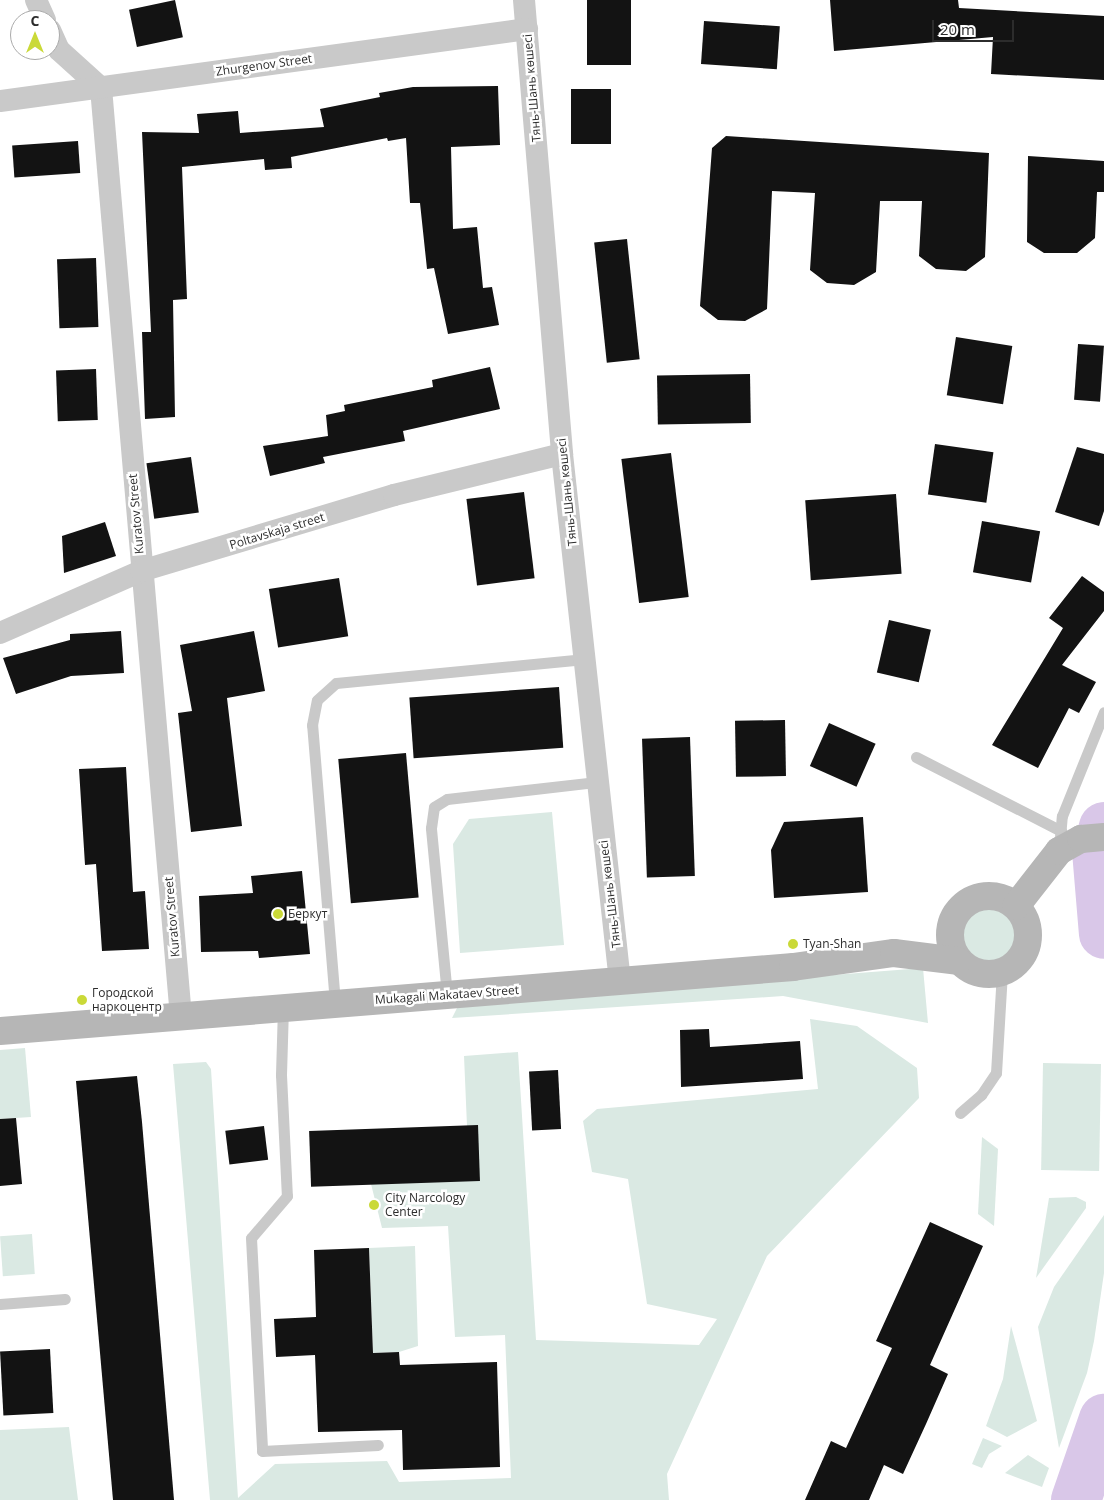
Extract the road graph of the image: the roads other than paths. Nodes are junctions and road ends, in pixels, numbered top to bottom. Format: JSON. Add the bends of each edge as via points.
{"nodes":[{"id":1,"x":524,"y":0,"type":"edge"},
{"id":2,"x":527,"y":29,"type":"junction"},
{"id":3,"x":60,"y":51,"type":"edge"},
{"id":4,"x":101,"y":88,"type":"junction"},
{"id":5,"x":0,"y":101,"type":"edge"},
{"id":6,"x":562,"y":454,"type":"junction"},
{"id":7,"x":141,"y":571,"type":"junction"},
{"id":8,"x":0,"y":633,"type":"edge"},
{"id":9,"x":585,"y":659,"type":"junction"},
{"id":10,"x":1104,"y":712,"type":"edge"},
{"id":11,"x":916,"y":757,"type":"dead end"},
{"id":12,"x":597,"y":782,"type":"junction"},
{"id":13,"x":1077,"y":840,"type":"edge"},
{"id":14,"x":1016,"y":906,"type":"junction"},
{"id":15,"x":951,"y":924,"type":"junction"},
{"id":16,"x":894,"y":953,"type":"junction"},
{"id":17,"x":958,"y":961,"type":"junction"},
{"id":18,"x":1002,"y":973,"type":"junction"},
{"id":19,"x":620,"y":982,"type":"junction"},
{"id":20,"x":447,"y":995,"type":"junction"},
{"id":21,"x":335,"y":1003,"type":"junction"},
{"id":22,"x":283,"y":1007,"type":"junction"},
{"id":23,"x":181,"y":1017,"type":"junction"},
{"id":24,"x":0,"y":1031,"type":"edge"},
{"id":25,"x":960,"y":1113,"type":"dead end"},
{"id":26,"x":65,"y":1299,"type":"dead end"},
{"id":27,"x":0,"y":1304,"type":"edge"},
{"id":28,"x":378,"y":1445,"type":"dead end"}],
"edges":[{"from":1,"to":2,"type":"street","name":"Тянь-Шань көшесі"},
{"from":2,"to":4,"type":"street","name":"Zhurgenov Street"},
{"from":2,"to":6,"type":"street","name":"Тянь-Шань көшесі"},
{"from":3,"to":4,"type":"street"},
{"from":4,"to":5,"type":"street","name":"Zhurgenov Street"},
{"from":4,"to":7,"type":"street","name":"Kuratov Street"},
{"from":6,"to":7,"type":"street","name":"Poltavskaja street","via":[[394,495]]},
{"from":6,"to":9,"type":"street","name":"Тянь-Шань көшесі"},
{"from":7,"to":8,"type":"street","name":"Poltavskaja street"},
{"from":7,"to":23,"type":"street","name":"Kuratov Street"},
{"from":9,"to":12,"type":"street","name":"Тянь-Шань көшесі"},
{"from":9,"to":21,"type":"lane","via":[[336,683],[317,700],[312,725]]},
{"from":10,"to":13,"type":"lane","via":[[1062,816]]},
{"from":11,"to":13,"type":"lane"},
{"from":12,"to":19,"type":"street","name":"Тянь-Шань көшесі"},
{"from":12,"to":20,"type":"lane","via":[[447,799],[434,807],[431,828]]},
{"from":13,"to":14,"type":"street"},
{"from":14,"to":15,"type":"street","via":[[1001,898],[986,896],[970,900],[958,911]]},
{"from":14,"to":18,"type":"street","via":[[1026,920],[1030,936],[1026,952],[1016,965]]},
{"from":15,"to":16,"type":"street","name":"Mukagali Makataev Street"},
{"from":15,"to":17,"type":"street","via":[[950,943]]},
{"from":16,"to":17,"type":"street","name":"Mukagali Makataev Street"},
{"from":16,"to":19,"type":"street","name":"Mukagali Makataev Street","via":[[793,967]]},
{"from":17,"to":18,"type":"street","via":[[970,971],[986,975]]},
{"from":18,"to":25,"type":"lane","via":[[996,1073],[982,1095]]},
{"from":19,"to":20,"type":"street","name":"Mukagali Makataev Street"},
{"from":20,"to":21,"type":"street","name":"Mukagali Makataev Street"},
{"from":21,"to":22,"type":"street","name":"Mukagali Makataev Street"},
{"from":22,"to":23,"type":"street","name":"Mukagali Makataev Street"},
{"from":22,"to":28,"type":"lane","via":[[287,1196],[251,1238],[262,1451]]},
{"from":23,"to":24,"type":"street","name":"Mukagali Makataev Street"},
{"from":26,"to":27,"type":"lane"}]}
